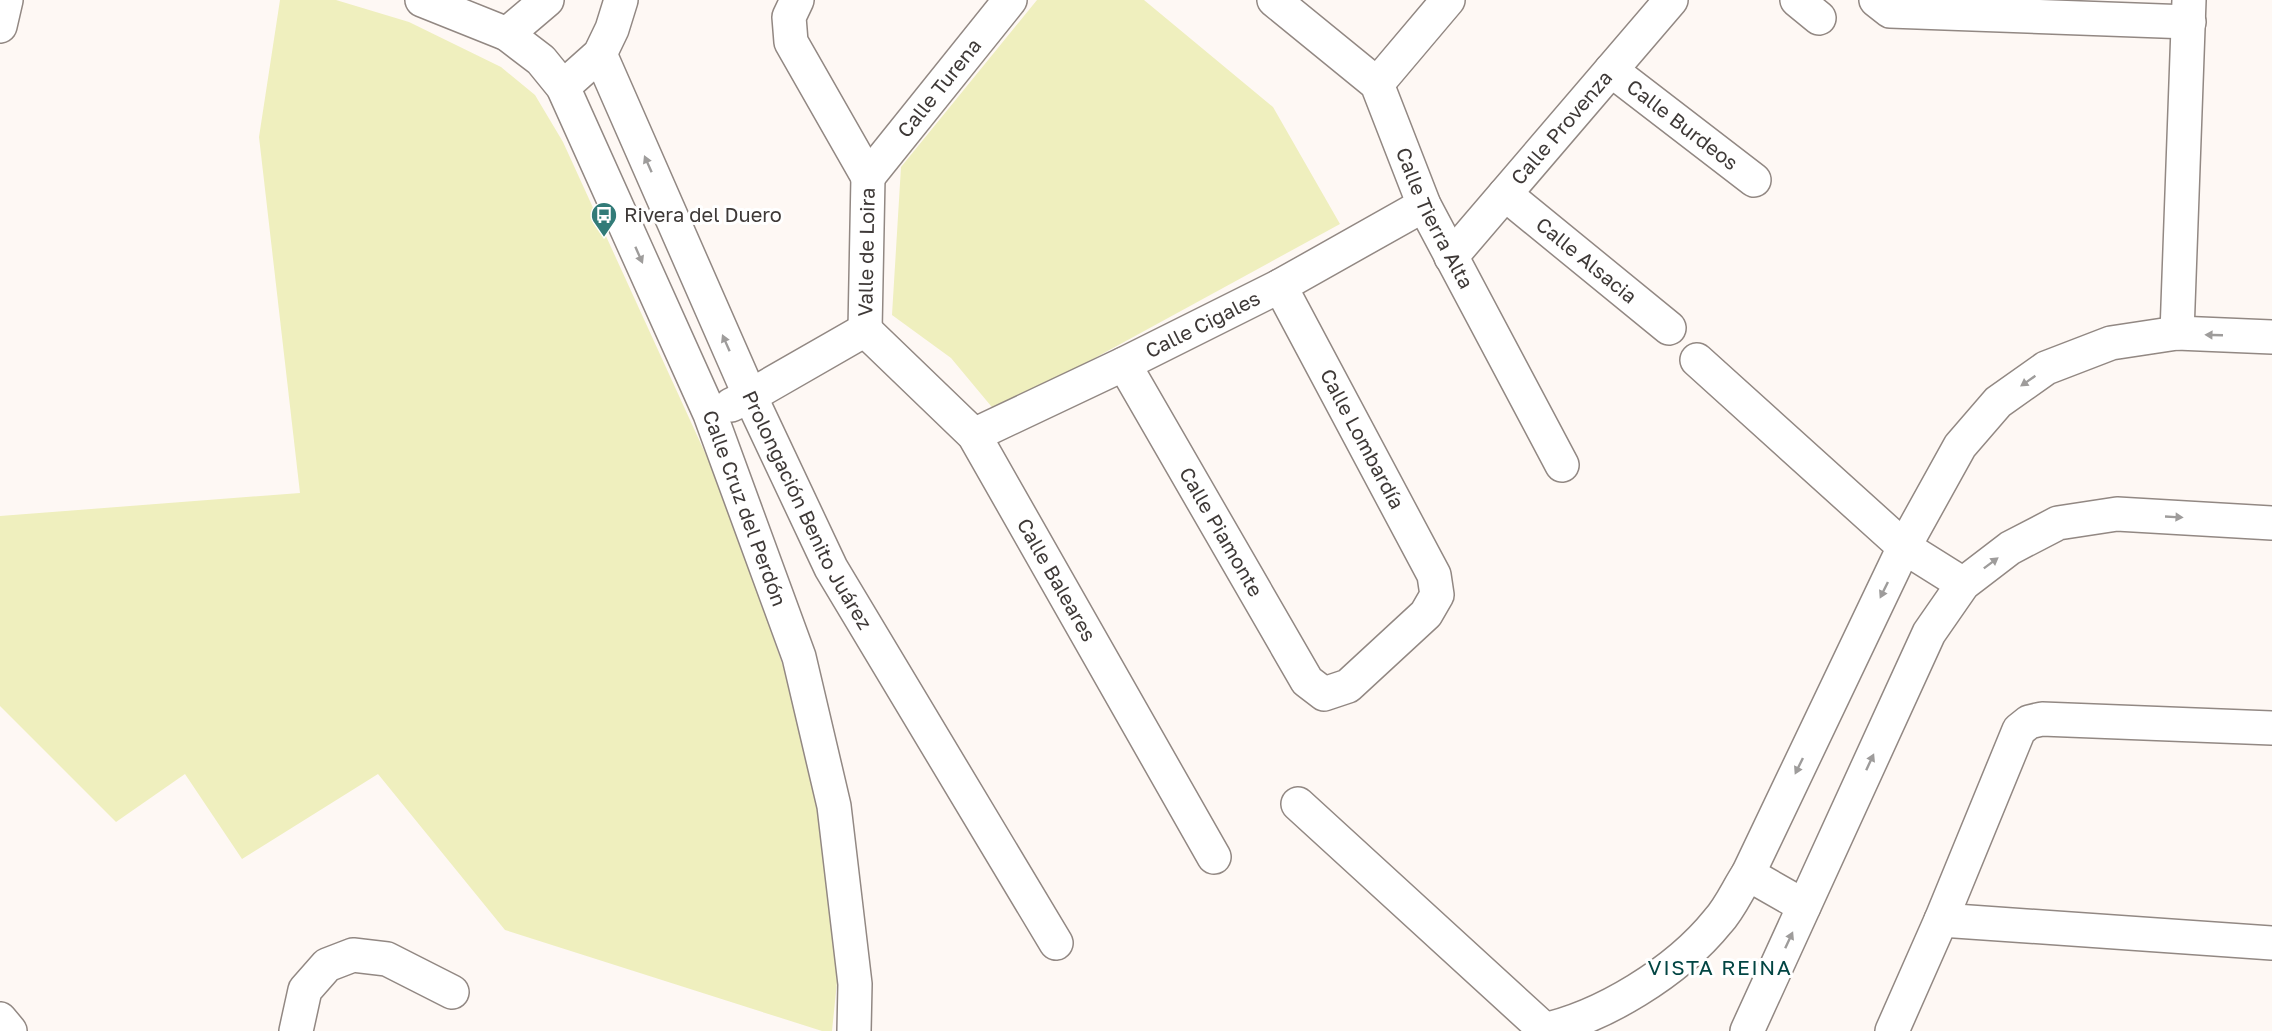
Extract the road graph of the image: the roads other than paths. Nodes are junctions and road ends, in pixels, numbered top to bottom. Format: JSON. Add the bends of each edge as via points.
{"nodes":[{"id":1,"x":6,"y":0,"type":"edge"},
{"id":2,"x":422,"y":0,"type":"edge"},
{"id":3,"x":547,"y":0,"type":"edge"},
{"id":4,"x":621,"y":0,"type":"edge"},
{"id":5,"x":797,"y":0,"type":"edge"},
{"id":6,"x":1010,"y":0,"type":"edge"},
{"id":7,"x":1274,"y":0,"type":"edge"},
{"id":8,"x":1448,"y":0,"type":"edge"},
{"id":9,"x":1671,"y":0,"type":"edge"},
{"id":10,"x":1876,"y":0,"type":"edge"},
{"id":11,"x":2189,"y":11,"type":"edge"},
{"id":12,"x":0,"y":26,"type":"edge"},
{"id":13,"x":507,"y":34,"type":"junction"},
{"id":14,"x":600,"y":54,"type":"junction"},
{"id":15,"x":1611,"y":70,"type":"junction"},
{"id":16,"x":1377,"y":84,"type":"junction"},
{"id":17,"x":563,"y":87,"type":"junction"},
{"id":18,"x":868,"y":177,"type":"junction"},
{"id":19,"x":1755,"y":180,"type":"dead end"},
{"id":20,"x":1505,"y":194,"type":"junction"},
{"id":21,"x":1424,"y":205,"type":"junction"},
{"id":22,"x":1451,"y":257,"type":"junction"},
{"id":23,"x":1280,"y":286,"type":"junction"},
{"id":24,"x":1669,"y":328,"type":"dead end"},
{"id":25,"x":865,"y":330,"type":"junction"},
{"id":26,"x":2177,"y":333,"type":"junction"},
{"id":27,"x":2272,"y":337,"type":"edge"},
{"id":28,"x":1697,"y":360,"type":"dead end"},
{"id":29,"x":1124,"y":364,"type":"junction"},
{"id":30,"x":750,"y":396,"type":"junction"},
{"id":31,"x":710,"y":414,"type":"junction"},
{"id":32,"x":975,"y":435,"type":"junction"},
{"id":33,"x":1562,"y":465,"type":"dead end"},
{"id":34,"x":2272,"y":523,"type":"edge"},
{"id":35,"x":1904,"y":547,"type":"junction"},
{"id":36,"x":1963,"y":584,"type":"junction"},
{"id":37,"x":1324,"y":694,"type":"joint"},
{"id":38,"x":2272,"y":729,"type":"edge"},
{"id":39,"x":1298,"y":804,"type":"dead end"},
{"id":40,"x":1214,"y":857,"type":"dead end"},
{"id":41,"x":1748,"y":874,"type":"junction"},
{"id":42,"x":1804,"y":906,"type":"junction"},
{"id":43,"x":1941,"y":920,"type":"junction"},
{"id":44,"x":1056,"y":943,"type":"dead end"},
{"id":45,"x":2272,"y":943,"type":"edge"},
{"id":46,"x":452,"y":993,"type":"dead end"},
{"id":47,"x":0,"y":1019,"type":"edge"},
{"id":48,"x":1542,"y":1030,"type":"edge"},
{"id":49,"x":10,"y":1031,"type":"edge"},
{"id":50,"x":296,"y":1031,"type":"edge"},
{"id":51,"x":854,"y":1031,"type":"edge"},
{"id":52,"x":1747,"y":1031,"type":"edge"},
{"id":53,"x":1892,"y":1031,"type":"edge"}],
"edges":[{"from":1,"to":12,"type":"street"},
{"from":2,"to":13,"type":"street","name":"Calle Cruz del Perdón"},
{"from":3,"to":13,"type":"street"},
{"from":4,"to":14,"type":"street"},
{"from":5,"to":18,"type":"street","via":[[789,17],[791,42]]},
{"from":6,"to":18,"type":"street","name":"Calle Turena"},
{"from":7,"to":16,"type":"street","name":"Calle Tierra Alta"},
{"from":8,"to":16,"type":"street"},
{"from":9,"to":15,"type":"street","name":"Calle Provenza"},
{"from":10,"to":11,"type":"street","via":[[1890,11]]},
{"from":11,"to":26,"type":"street"},
{"from":13,"to":17,"type":"street","name":"Calle Cruz del Perdón","via":[[542,60]]},
{"from":14,"to":17,"type":"street"},
{"from":30,"to":14,"type":"street","name":"Prolongación Benito Juárez","one_way":true},
{"from":15,"to":19,"type":"street","name":"Calle Burdeos"},
{"from":15,"to":20,"type":"street","name":"Calle Provenza"},
{"from":16,"to":21,"type":"street","name":"Calle Tierra Alta"},
{"from":17,"to":31,"type":"street","name":"Calle Cruz del Perdón","one_way":true},
{"from":18,"to":25,"type":"street","name":"Valle de Loira"},
{"from":20,"to":22,"type":"street","name":"Calle Provenza"},
{"from":20,"to":24,"type":"street","name":"Calle Alsacia"},
{"from":21,"to":22,"type":"street","name":"Calle Tierra Alta"},
{"from":21,"to":23,"type":"street","name":"Calle Cigales"},
{"from":22,"to":33,"type":"street","name":"Calle Tierra Alta"},
{"from":23,"to":29,"type":"street","name":"Calle Cigales"},
{"from":23,"to":37,"type":"street","name":"Calle Lombardía","via":[[1434,575],[1437,595],[1425,614],[1347,686]]},
{"from":25,"to":30,"type":"street","name":"Valle de Loira"},
{"from":25,"to":32,"type":"street","name":"Calle Baleares"},
{"from":27,"to":26,"type":"street","one_way":true},
{"from":26,"to":35,"type":"street","one_way":true,"via":[[2110,342],[2046,368],[1998,402],[1960,446]]},
{"from":28,"to":35,"type":"street"},
{"from":29,"to":32,"type":"street","name":"Calle Cigales"},
{"from":29,"to":37,"type":"street","name":"Calle Piamonte","via":[[1307,681]]},
{"from":30,"to":31,"type":"street","name":"Valle de Loira"},
{"from":30,"to":44,"type":"street","name":"Prolongación Benito Juárez","via":[[831,568]]},
{"from":31,"to":51,"type":"street","name":"Calle Cruz del Perdón","via":[[799,657],[834,806],[855,984]]},
{"from":32,"to":40,"type":"street","name":"Calle Baleares"},
{"from":36,"to":34,"type":"street","one_way":true,"via":[[2010,548],[2058,523],[2117,514]]},
{"from":35,"to":36,"type":"street"},
{"from":35,"to":41,"type":"street","one_way":true},
{"from":42,"to":36,"type":"street","one_way":true,"via":[[1929,633]]},
{"from":38,"to":43,"type":"street","via":[[2042,718],[2029,722],[2019,730]]},
{"from":39,"to":48,"type":"street"},
{"from":41,"to":42,"type":"street"},
{"from":41,"to":48,"type":"street","via":[[1719,921],[1679,960],[1636,990],[1592,1013]]},
{"from":52,"to":42,"type":"street","one_way":true},
{"from":43,"to":45,"type":"street"},
{"from":43,"to":53,"type":"street"},
{"from":46,"to":50,"type":"street","via":[[387,959],[353,955],[327,965],[305,990]]},
{"from":47,"to":49,"type":"street"}]}
